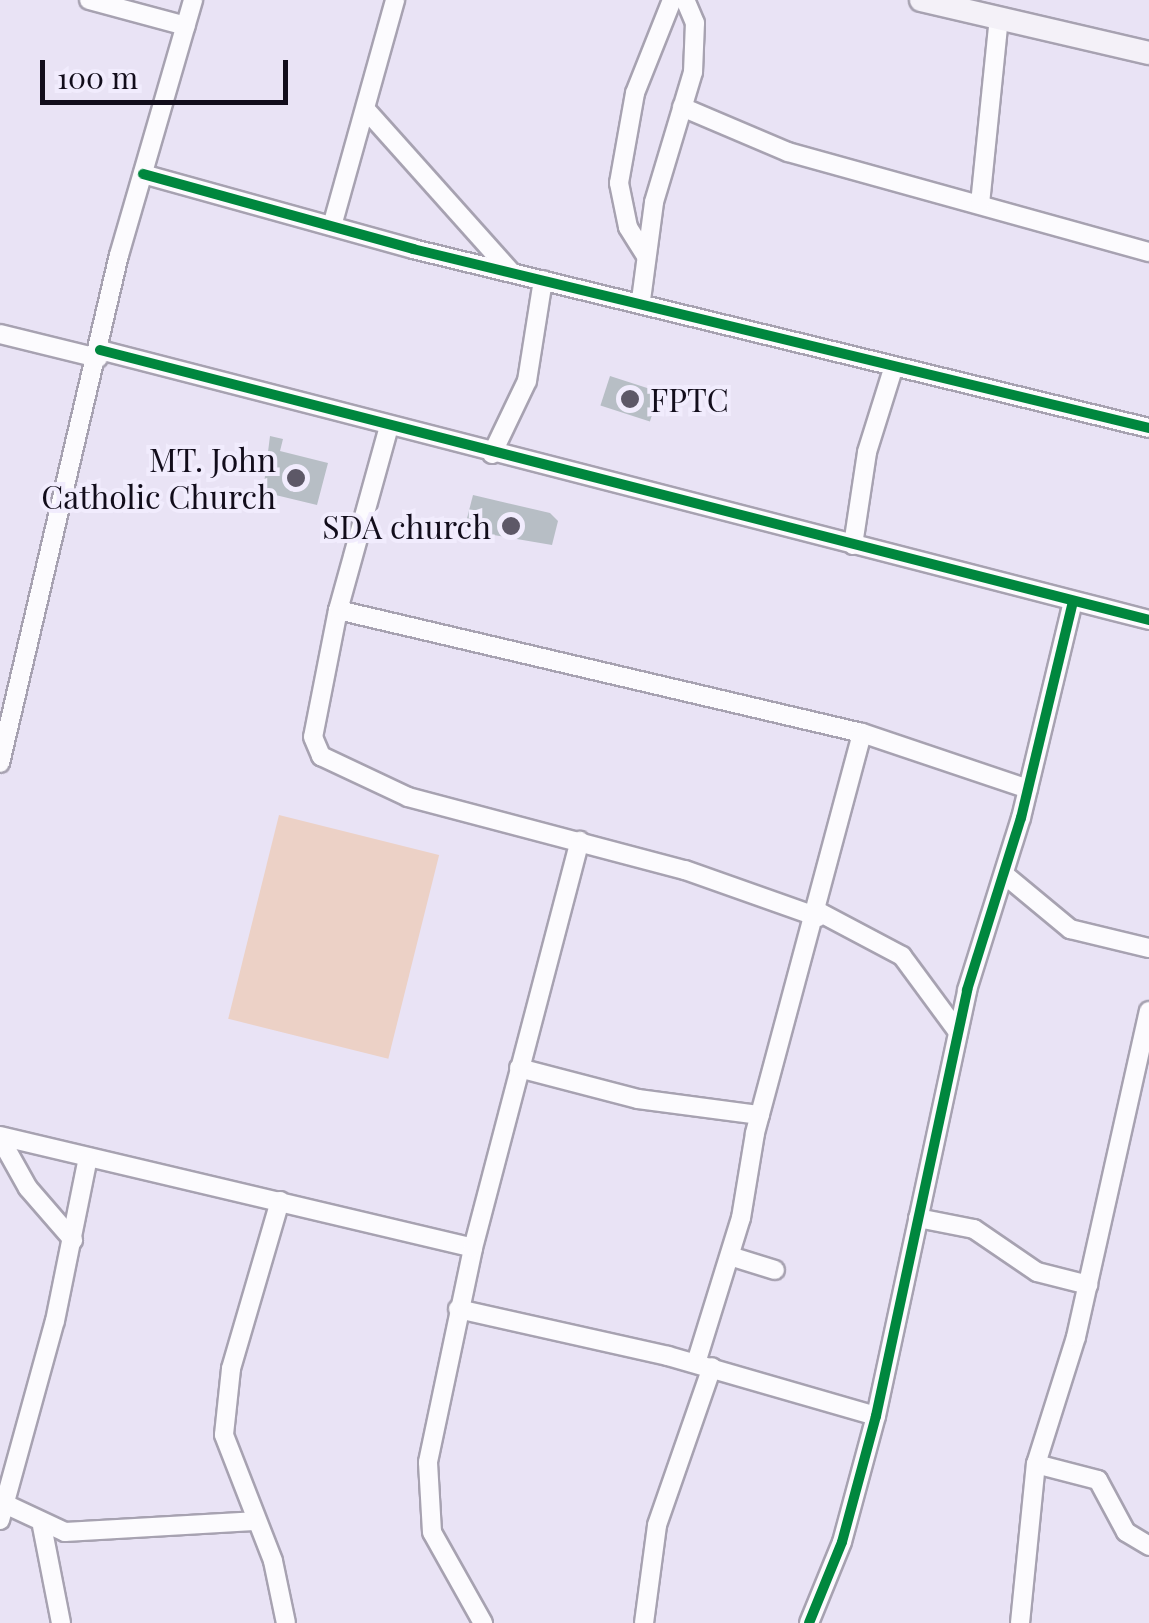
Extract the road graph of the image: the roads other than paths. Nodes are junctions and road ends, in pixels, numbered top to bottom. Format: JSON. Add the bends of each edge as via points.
{"nodes":[{"id":1,"x":89,"y":0,"type":"edge"},
{"id":2,"x":192,"y":0,"type":"edge"},
{"id":3,"x":394,"y":0,"type":"edge"},
{"id":4,"x":672,"y":0,"type":"edge"},
{"id":5,"x":929,"y":1,"type":"edge"},
{"id":6,"x":693,"y":4,"type":"edge"},
{"id":7,"x":999,"y":18,"type":"junction"},
{"id":8,"x":186,"y":26,"type":"junction"},
{"id":9,"x":1149,"y":53,"type":"edge"},
{"id":10,"x":682,"y":107,"type":"junction"},
{"id":11,"x":368,"y":112,"type":"junction"},
{"id":12,"x":143,"y":174,"type":"junction"},
{"id":13,"x":980,"y":204,"type":"junction"},
{"id":14,"x":332,"y":226,"type":"junction"},
{"id":15,"x":1149,"y":252,"type":"edge"},
{"id":16,"x":646,"y":256,"type":"junction"},
{"id":17,"x":510,"y":271,"type":"junction"},
{"id":18,"x":543,"y":280,"type":"junction"},
{"id":19,"x":641,"y":300,"type":"junction"},
{"id":20,"x":0,"y":334,"type":"edge"},
{"id":21,"x":99,"y":354,"type":"junction"},
{"id":22,"x":893,"y":368,"type":"junction"},
{"id":23,"x":1149,"y":428,"type":"edge"},
{"id":24,"x":388,"y":430,"type":"junction"},
{"id":25,"x":492,"y":454,"type":"junction"},
{"id":26,"x":853,"y":545,"type":"junction"},
{"id":27,"x":1073,"y":602,"type":"junction"},
{"id":28,"x":338,"y":610,"type":"junction"},
{"id":29,"x":1149,"y":620,"type":"edge"},
{"id":30,"x":862,"y":733,"type":"junction"},
{"id":31,"x":0,"y":763,"type":"edge"},
{"id":32,"x":1028,"y":789,"type":"junction"},
{"id":33,"x":580,"y":841,"type":"junction"},
{"id":34,"x":1006,"y":875,"type":"junction"},
{"id":35,"x":818,"y":915,"type":"junction"},
{"id":36,"x":1149,"y":948,"type":"edge"},
{"id":37,"x":1149,"y":1011,"type":"edge"},
{"id":38,"x":958,"y":1032,"type":"junction"},
{"id":39,"x":519,"y":1068,"type":"junction"},
{"id":40,"x":760,"y":1115,"type":"junction"},
{"id":41,"x":0,"y":1137,"type":"edge"},
{"id":42,"x":88,"y":1157,"type":"junction"},
{"id":43,"x":280,"y":1201,"type":"junction"},
{"id":44,"x":918,"y":1218,"type":"junction"},
{"id":45,"x":73,"y":1240,"type":"junction"},
{"id":46,"x":473,"y":1248,"type":"junction"},
{"id":47,"x":730,"y":1256,"type":"junction"},
{"id":48,"x":775,"y":1270,"type":"dead end"},
{"id":49,"x":1088,"y":1285,"type":"junction"},
{"id":50,"x":458,"y":1309,"type":"junction"},
{"id":51,"x":704,"y":1365,"type":"junction"},
{"id":52,"x":876,"y":1416,"type":"junction"},
{"id":53,"x":1036,"y":1464,"type":"junction"},
{"id":54,"x":7,"y":1474,"type":"edge"},
{"id":55,"x":3,"y":1512,"type":"edge"},
{"id":56,"x":254,"y":1521,"type":"junction"},
{"id":57,"x":42,"y":1526,"type":"junction"},
{"id":58,"x":1149,"y":1546,"type":"edge"},
{"id":59,"x":60,"y":1623,"type":"edge"},
{"id":60,"x":286,"y":1623,"type":"edge"},
{"id":61,"x":483,"y":1623,"type":"edge"},
{"id":62,"x":644,"y":1623,"type":"edge"},
{"id":63,"x":809,"y":1623,"type":"edge"},
{"id":64,"x":1020,"y":1623,"type":"edge"}],
"edges":[{"from":1,"to":8,"type":"street"},
{"from":2,"to":8,"type":"street"},
{"from":3,"to":11,"type":"street"},
{"from":4,"to":16,"type":"street","via":[[635,93],[620,168],[620,203]]},
{"from":5,"to":7,"type":"main road"},
{"from":6,"to":10,"type":"street","via":[[693,72]]},
{"from":7,"to":9,"type":"main road"},
{"from":7,"to":13,"type":"street"},
{"from":8,"to":12,"type":"street"},
{"from":10,"to":13,"type":"street","via":[[788,152]]},
{"from":10,"to":16,"type":"street"},
{"from":11,"to":14,"type":"street"},
{"from":11,"to":17,"type":"street"},
{"from":12,"to":14,"type":"street"},
{"from":12,"to":21,"type":"street"},
{"from":13,"to":15,"type":"street"},
{"from":14,"to":17,"type":"street"},
{"from":16,"to":19,"type":"street"},
{"from":17,"to":18,"type":"street"},
{"from":18,"to":19,"type":"street"},
{"from":18,"to":25,"type":"street","via":[[527,381]]},
{"from":19,"to":22,"type":"street"},
{"from":20,"to":21,"type":"street"},
{"from":21,"to":24,"type":"street"},
{"from":21,"to":31,"type":"street"},
{"from":22,"to":23,"type":"street"},
{"from":22,"to":26,"type":"street","via":[[867,452]]},
{"from":24,"to":25,"type":"street"},
{"from":24,"to":28,"type":"street","via":[[372,466]]},
{"from":25,"to":26,"type":"street"},
{"from":26,"to":27,"type":"street"},
{"from":27,"to":29,"type":"street"},
{"from":27,"to":32,"type":"street"},
{"from":28,"to":30,"type":"street"},
{"from":28,"to":33,"type":"street","via":[[313,736],[321,756],[408,797]]},
{"from":30,"to":32,"type":"street"},
{"from":30,"to":35,"type":"street"},
{"from":32,"to":34,"type":"street"},
{"from":33,"to":35,"type":"street"},
{"from":33,"to":39,"type":"street"},
{"from":34,"to":36,"type":"street","via":[[1070,929]]},
{"from":34,"to":38,"type":"street"},
{"from":35,"to":38,"type":"street","via":[[902,956]]},
{"from":35,"to":40,"type":"street"},
{"from":37,"to":49,"type":"street"},
{"from":38,"to":44,"type":"street"},
{"from":39,"to":40,"type":"street","via":[[638,1100]]},
{"from":39,"to":46,"type":"street"},
{"from":40,"to":47,"type":"street"},
{"from":41,"to":42,"type":"street"},
{"from":41,"to":45,"type":"street","via":[[28,1188]]},
{"from":42,"to":43,"type":"street"},
{"from":42,"to":45,"type":"street"},
{"from":43,"to":46,"type":"street"},
{"from":43,"to":56,"type":"street","via":[[224,1406],[224,1436]]},
{"from":44,"to":49,"type":"street","via":[[974,1230],[1037,1272]]},
{"from":44,"to":52,"type":"street"},
{"from":45,"to":54,"type":"street"},
{"from":46,"to":50,"type":"street"},
{"from":47,"to":48,"type":"street"},
{"from":47,"to":51,"type":"street"},
{"from":49,"to":53,"type":"street"},
{"from":50,"to":51,"type":"street"},
{"from":50,"to":61,"type":"street","via":[[425,1494],[432,1532]]},
{"from":51,"to":52,"type":"street"},
{"from":51,"to":62,"type":"street","via":[[657,1525]]},
{"from":52,"to":63,"type":"street","via":[[842,1542]]},
{"from":53,"to":58,"type":"street","via":[[1098,1480],[1126,1532]]},
{"from":53,"to":64,"type":"street"},
{"from":54,"to":55,"type":"street"},
{"from":55,"to":57,"type":"street"},
{"from":56,"to":57,"type":"street","via":[[92,1531]]},
{"from":56,"to":60,"type":"street","via":[[273,1561]]},
{"from":57,"to":59,"type":"street"}]}
